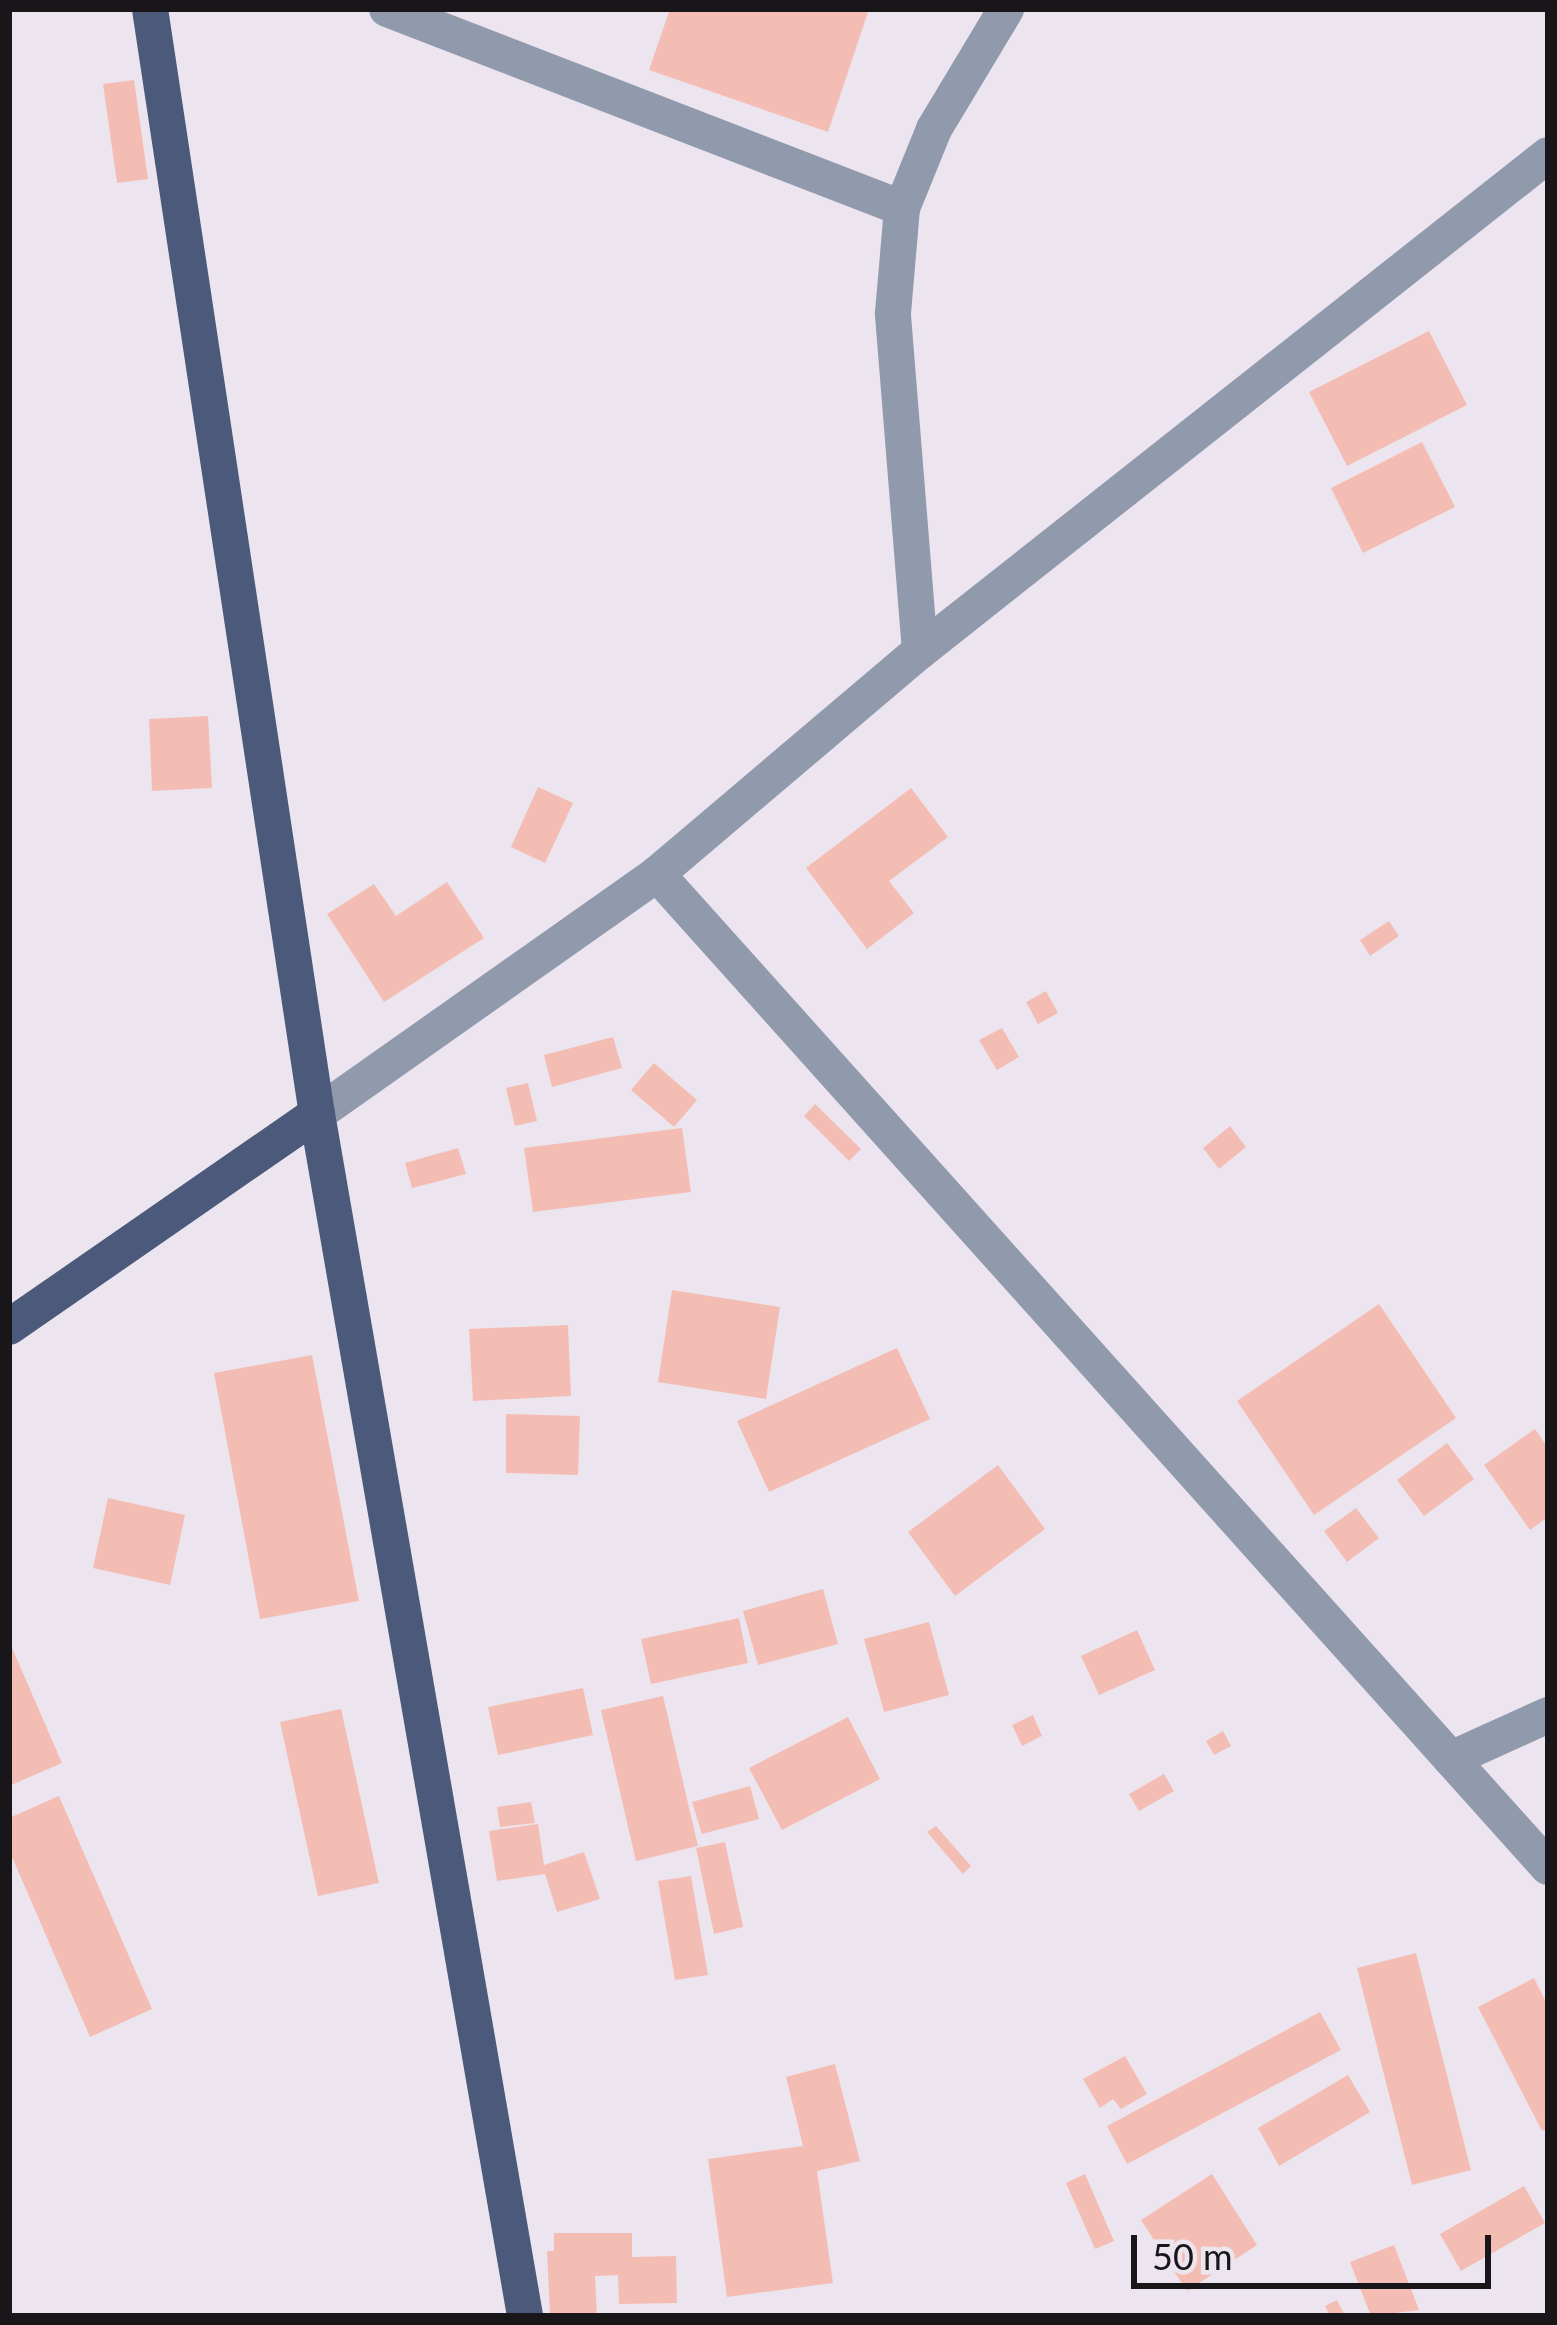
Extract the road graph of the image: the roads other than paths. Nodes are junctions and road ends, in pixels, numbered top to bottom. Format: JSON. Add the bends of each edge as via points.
{"nodes":[{"id":1,"x":150,"y":9,"type":"edge"},
{"id":2,"x":387,"y":9,"type":"edge"},
{"id":3,"x":1006,"y":9,"type":"edge"},
{"id":4,"x":1548,"y":155,"type":"edge"},
{"id":5,"x":902,"y":208,"type":"junction"},
{"id":6,"x":920,"y":651,"type":"junction"},
{"id":7,"x":657,"y":874,"type":"junction"},
{"id":8,"x":317,"y":1114,"type":"junction"},
{"id":9,"x":9,"y":1328,"type":"edge"},
{"id":10,"x":1548,"y":1715,"type":"edge"},
{"id":11,"x":1451,"y":1759,"type":"junction"},
{"id":12,"x":1548,"y":1868,"type":"edge"},
{"id":13,"x":525,"y":2316,"type":"edge"}],
"edges":[{"from":1,"to":8,"type":"main road"},
{"from":2,"to":5,"type":"street"},
{"from":3,"to":5,"type":"street","via":[[934,129]]},
{"from":4,"to":6,"type":"street"},
{"from":5,"to":6,"type":"street","via":[[892,313]]},
{"from":6,"to":7,"type":"street"},
{"from":7,"to":8,"type":"street"},
{"from":7,"to":11,"type":"street"},
{"from":8,"to":9,"type":"main road"},
{"from":8,"to":13,"type":"main road"},
{"from":10,"to":11,"type":"street"},
{"from":11,"to":12,"type":"street"}]}
